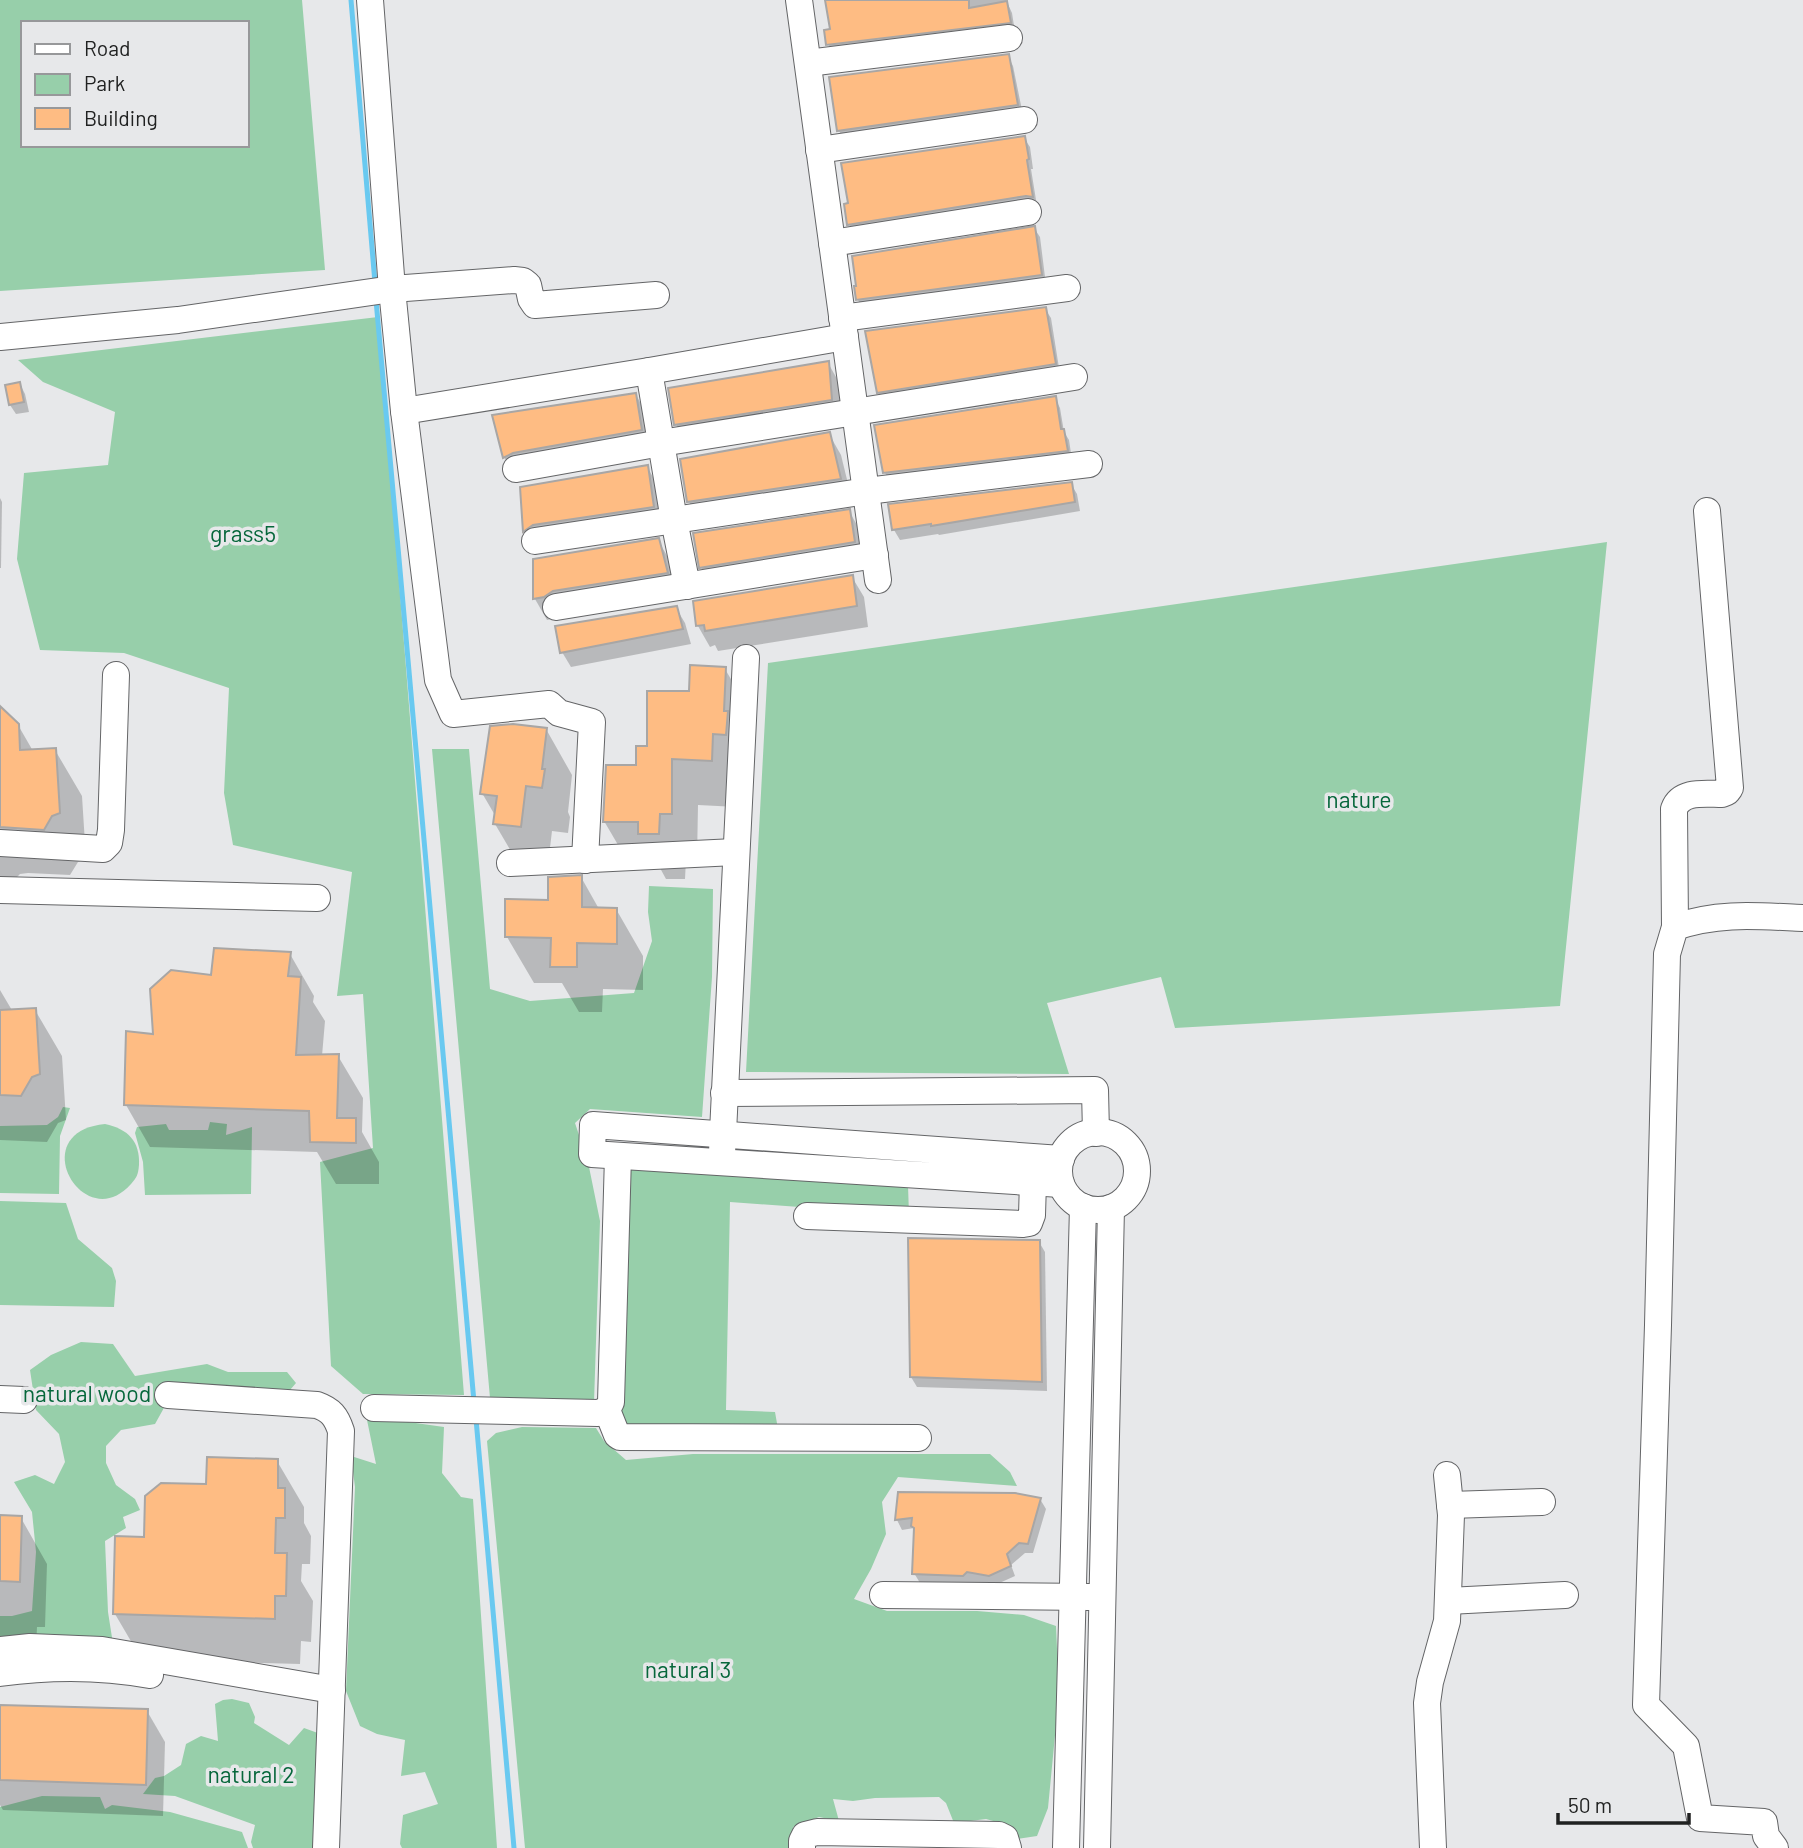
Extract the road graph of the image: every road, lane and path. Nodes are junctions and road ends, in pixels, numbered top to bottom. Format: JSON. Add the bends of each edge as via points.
{"nodes":[{"id":1,"x":370,"y":0,"type":"edge"},
{"id":2,"x":799,"y":0,"type":"edge"},
{"id":3,"x":1009,"y":38,"type":"dead end"},
{"id":4,"x":808,"y":63,"type":"junction"},
{"id":5,"x":1024,"y":120,"type":"dead end"},
{"id":6,"x":819,"y":150,"type":"junction"},
{"id":7,"x":1028,"y":212,"type":"dead end"},
{"id":8,"x":832,"y":243,"type":"junction"},
{"id":9,"x":1067,"y":288,"type":"dead end"},
{"id":10,"x":391,"y":289,"type":"junction"},
{"id":11,"x":656,"y":295,"type":"dead end"},
{"id":12,"x":843,"y":327,"type":"junction"},
{"id":13,"x":0,"y":337,"type":"edge"},
{"id":14,"x":649,"y":371,"type":"junction"},
{"id":15,"x":1073,"y":377,"type":"dead end"},
{"id":16,"x":404,"y":411,"type":"junction"},
{"id":17,"x":857,"y":413,"type":"junction"},
{"id":18,"x":661,"y":443,"type":"junction"},
{"id":19,"x":1090,"y":464,"type":"dead end"},
{"id":20,"x":516,"y":469,"type":"dead end"},
{"id":21,"x":867,"y":491,"type":"junction"},
{"id":22,"x":1707,"y":511,"type":"dead end"},
{"id":23,"x":674,"y":520,"type":"junction"},
{"id":24,"x":535,"y":541,"type":"dead end"},
{"id":25,"x":687,"y":586,"type":"junction"},
{"id":26,"x":556,"y":607,"type":"dead end"},
{"id":27,"x":746,"y":658,"type":"dead end"},
{"id":28,"x":116,"y":675,"type":"dead end"},
{"id":29,"x":0,"y":843,"type":"edge"},
{"id":30,"x":735,"y":852,"type":"junction"},
{"id":31,"x":585,"y":860,"type":"junction"},
{"id":32,"x":510,"y":863,"type":"dead end"},
{"id":33,"x":0,"y":890,"type":"edge"},
{"id":34,"x":317,"y":898,"type":"dead end"},
{"id":35,"x":1803,"y":918,"type":"edge"},
{"id":36,"x":1675,"y":927,"type":"junction"},
{"id":37,"x":724,"y":1093,"type":"junction"},
{"id":38,"x":1096,"y":1133,"type":"junction"},
{"id":39,"x":722,"y":1135,"type":"junction"},
{"id":40,"x":618,"y":1156,"type":"junction"},
{"id":41,"x":722,"y":1163,"type":"junction"},
{"id":42,"x":1061,"y":1172,"type":"junction"},
{"id":43,"x":919,"y":1175,"type":"junction"},
{"id":44,"x":1032,"y":1182,"type":"junction"},
{"id":45,"x":1083,"y":1207,"type":"junction"},
{"id":46,"x":1111,"y":1208,"type":"junction"},
{"id":47,"x":807,"y":1216,"type":"dead end"},
{"id":48,"x":919,"y":1221,"type":"junction"},
{"id":49,"x":168,"y":1395,"type":"dead end"},
{"id":50,"x":374,"y":1408,"type":"dead end"},
{"id":51,"x":607,"y":1410,"type":"junction"},
{"id":52,"x":918,"y":1438,"type":"dead end"},
{"id":53,"x":1447,"y":1475,"type":"dead end"},
{"id":54,"x":1542,"y":1502,"type":"dead end"},
{"id":55,"x":1450,"y":1505,"type":"junction"},
{"id":56,"x":883,"y":1595,"type":"dead end"},
{"id":57,"x":1566,"y":1595,"type":"dead end"},
{"id":58,"x":1074,"y":1597,"type":"junction"},
{"id":59,"x":1103,"y":1597,"type":"junction"},
{"id":60,"x":1448,"y":1601,"type":"junction"},
{"id":61,"x":0,"y":1650,"type":"edge"},
{"id":62,"x":0,"y":1673,"type":"edge"},
{"id":63,"x":332,"y":1698,"type":"junction"},
{"id":64,"x":327,"y":1848,"type":"edge"},
{"id":65,"x":802,"y":1848,"type":"edge"},
{"id":66,"x":1008,"y":1848,"type":"edge"},
{"id":67,"x":1066,"y":1848,"type":"edge"},
{"id":68,"x":1097,"y":1848,"type":"edge"},
{"id":69,"x":1433,"y":1848,"type":"edge"},
{"id":70,"x":1775,"y":1848,"type":"edge"}],
"edges":[{"from":1,"to":10,"type":"street"},
{"from":2,"to":4,"type":"street"},
{"from":3,"to":4,"type":"street"},
{"from":4,"to":6,"type":"street"},
{"from":5,"to":6,"type":"street"},
{"from":6,"to":8,"type":"street"},
{"from":7,"to":8,"type":"street"},
{"from":8,"to":12,"type":"street"},
{"from":9,"to":12,"type":"street"},
{"from":10,"to":11,"type":"street","via":[[523,281],[535,306]]},
{"from":10,"to":13,"type":"street","via":[[178,320]]},
{"from":10,"to":16,"type":"street"},
{"from":12,"to":14,"type":"street"},
{"from":12,"to":17,"type":"street"},
{"from":14,"to":16,"type":"street"},
{"from":14,"to":18,"type":"street"},
{"from":15,"to":17,"type":"street"},
{"from":16,"to":31,"type":"street","via":[[438,680],[453,714],[549,704],[559,713],[592,722]]},
{"from":17,"to":18,"type":"street"},
{"from":17,"to":21,"type":"street"},
{"from":18,"to":20,"type":"street"},
{"from":18,"to":23,"type":"street"},
{"from":19,"to":21,"type":"street"},
{"from":21,"to":23,"type":"street"},
{"from":21,"to":25,"type":"street","via":[[877,568]]},
{"from":22,"to":36,"type":"street","via":[[1730,788],[1722,794],[1686,795],[1677,801]]},
{"from":23,"to":24,"type":"street"},
{"from":23,"to":25,"type":"street"},
{"from":25,"to":26,"type":"street"},
{"from":27,"to":30,"type":"street"},
{"from":28,"to":29,"type":"street","via":[[108,844],[103,849]]},
{"from":30,"to":31,"type":"street"},
{"from":30,"to":37,"type":"street"},
{"from":31,"to":32,"type":"street"},
{"from":33,"to":34,"type":"street"},
{"from":35,"to":36,"type":"street","via":[[1732,916]]},
{"from":36,"to":70,"type":"street","via":[[1667,954],[1646,1705],[1686,1746],[1700,1818],[1764,1822],[1766,1836]]},
{"from":37,"to":38,"type":"street","via":[[1095,1090]]},
{"from":37,"to":39,"type":"street"},
{"from":38,"to":42,"type":"street","via":[[1077,1138],[1067,1147]]},
{"from":38,"to":46,"type":"street","via":[[1117,1137],[1127,1145],[1137,1170],[1130,1193]]},
{"from":39,"to":40,"type":"street","via":[[593,1125],[592,1154]]},
{"from":39,"to":41,"type":"street"},
{"from":39,"to":42,"type":"street"},
{"from":40,"to":41,"type":"street"},
{"from":40,"to":51,"type":"street","via":[[611,1402]]},
{"from":41,"to":43,"type":"street"},
{"from":42,"to":44,"type":"street"},
{"from":42,"to":45,"type":"street","via":[[1067,1195]]},
{"from":43,"to":44,"type":"street"},
{"from":43,"to":48,"type":"street"},
{"from":44,"to":48,"type":"street","via":[[1029,1223]]},
{"from":45,"to":46,"type":"street"},
{"from":45,"to":58,"type":"street"},
{"from":46,"to":59,"type":"street"},
{"from":47,"to":48,"type":"street"},
{"from":49,"to":63,"type":"street","via":[[317,1405],[337,1418],[341,1431]]},
{"from":50,"to":51,"type":"street"},
{"from":51,"to":52,"type":"street","via":[[620,1437]]},
{"from":53,"to":55,"type":"street"},
{"from":54,"to":55,"type":"street"},
{"from":55,"to":60,"type":"street"},
{"from":56,"to":58,"type":"street"},
{"from":57,"to":60,"type":"street"},
{"from":58,"to":59,"type":"street"},
{"from":58,"to":67,"type":"street"},
{"from":59,"to":68,"type":"street"},
{"from":60,"to":69,"type":"street","via":[[1427,1703]]},
{"from":61,"to":63,"type":"street","via":[[102,1650]]},
{"from":62,"to":63,"type":"street","via":[[33,1668],[111,1670]]},
{"from":63,"to":64,"type":"street"},
{"from":65,"to":66,"type":"street","via":[[805,1835],[817,1832],[999,1835],[1006,1838]]}]}
